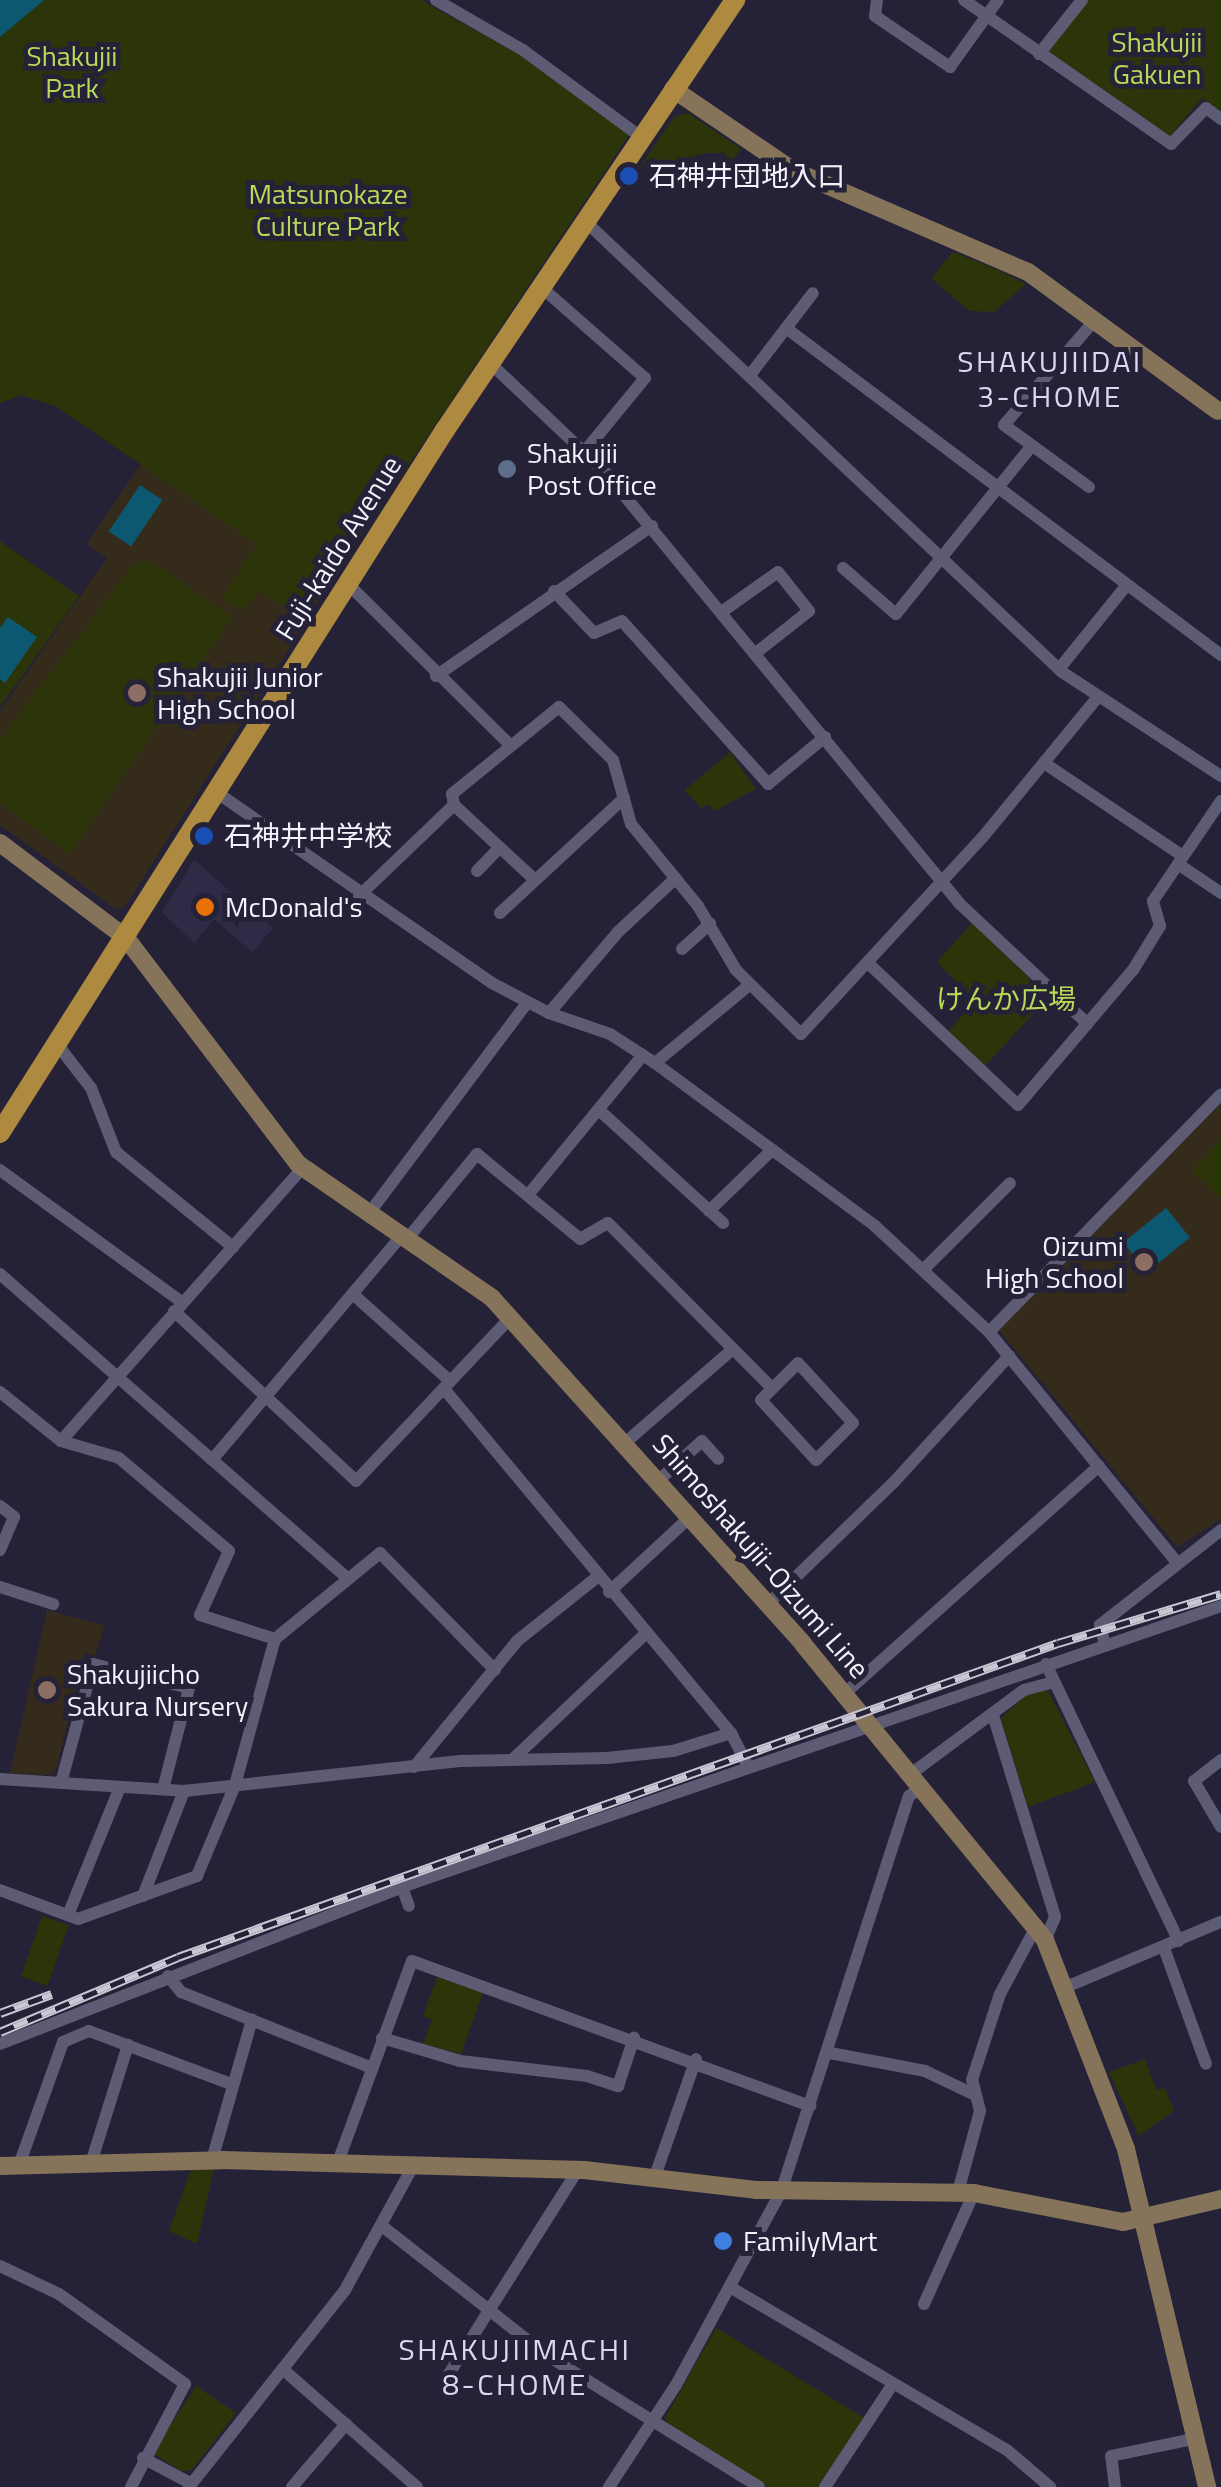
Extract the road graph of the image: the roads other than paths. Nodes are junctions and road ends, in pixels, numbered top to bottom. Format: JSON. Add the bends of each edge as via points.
{"nodes":[{"id":1,"x":436,"y":0,"type":"edge"},
{"id":2,"x":735,"y":0,"type":"edge"},
{"id":3,"x":877,"y":0,"type":"edge"},
{"id":4,"x":964,"y":0,"type":"edge"},
{"id":5,"x":998,"y":0,"type":"edge"},
{"id":6,"x":1082,"y":0,"type":"edge"},
{"id":7,"x":986,"y":16,"type":"junction"},
{"id":8,"x":1039,"y":54,"type":"junction"},
{"id":9,"x":673,"y":88,"type":"junction"},
{"id":10,"x":1221,"y":120,"type":"edge"},
{"id":11,"x":641,"y":137,"type":"junction"},
{"id":12,"x":585,"y":221,"type":"junction"},
{"id":13,"x":541,"y":287,"type":"junction"},
{"id":14,"x":813,"y":293,"type":"dead end"},
{"id":15,"x":1095,"y":320,"type":"junction"},
{"id":16,"x":786,"y":328,"type":"junction"},
{"id":17,"x":490,"y":363,"type":"junction"},
{"id":18,"x":750,"y":376,"type":"junction"},
{"id":19,"x":1220,"y":413,"type":"edge"},
{"id":20,"x":1030,"y":448,"type":"junction"},
{"id":21,"x":585,"y":451,"type":"junction"},
{"id":22,"x":1089,"y":488,"type":"dead end"},
{"id":23,"x":997,"y":490,"type":"junction"},
{"id":24,"x":652,"y":526,"type":"junction"},
{"id":25,"x":942,"y":558,"type":"junction"},
{"id":26,"x":844,"y":568,"type":"dead end"},
{"id":27,"x":347,"y":583,"type":"junction"},
{"id":28,"x":1126,"y":586,"type":"junction"},
{"id":29,"x":554,"y":591,"type":"junction"},
{"id":30,"x":723,"y":611,"type":"junction"},
{"id":31,"x":757,"y":652,"type":"junction"},
{"id":32,"x":1221,"y":656,"type":"edge"},
{"id":33,"x":1060,"y":670,"type":"junction"},
{"id":34,"x":436,"y":676,"type":"junction"},
{"id":35,"x":1098,"y":697,"type":"junction"},
{"id":36,"x":825,"y":736,"type":"junction"},
{"id":37,"x":508,"y":742,"type":"junction"},
{"id":38,"x":1044,"y":763,"type":"junction"},
{"id":39,"x":1221,"y":776,"type":"edge"},
{"id":40,"x":219,"y":794,"type":"junction"},
{"id":41,"x":624,"y":798,"type":"junction"},
{"id":42,"x":1221,"y":801,"type":"edge"},
{"id":43,"x":454,"y":805,"type":"junction"},
{"id":44,"x":0,"y":843,"type":"edge"},
{"id":45,"x":500,"y":847,"type":"junction"},
{"id":46,"x":1181,"y":860,"type":"junction"},
{"id":47,"x":477,"y":871,"type":"dead end"},
{"id":48,"x":676,"y":878,"type":"junction"},
{"id":49,"x":536,"y":880,"type":"junction"},
{"id":50,"x":942,"y":884,"type":"junction"},
{"id":51,"x":1221,"y":892,"type":"edge"},
{"id":52,"x":359,"y":896,"type":"junction"},
{"id":53,"x":500,"y":913,"type":"dead end"},
{"id":54,"x":710,"y":924,"type":"junction"},
{"id":55,"x":126,"y":938,"type":"junction"},
{"id":56,"x":682,"y":949,"type":"dead end"},
{"id":57,"x":869,"y":964,"type":"junction"},
{"id":58,"x":748,"y":986,"type":"junction"},
{"id":59,"x":527,"y":1003,"type":"junction"},
{"id":60,"x":549,"y":1013,"type":"junction"},
{"id":61,"x":1088,"y":1024,"type":"junction"},
{"id":62,"x":57,"y":1044,"type":"junction"},
{"id":63,"x":649,"y":1059,"type":"junction"},
{"id":64,"x":1221,"y":1094,"type":"edge"},
{"id":65,"x":598,"y":1110,"type":"junction"},
{"id":66,"x":0,"y":1133,"type":"edge"},
{"id":67,"x":772,"y":1150,"type":"junction"},
{"id":68,"x":302,"y":1167,"type":"junction"},
{"id":69,"x":0,"y":1170,"type":"edge"},
{"id":70,"x":1010,"y":1183,"type":"dead end"},
{"id":71,"x":528,"y":1195,"type":"junction"},
{"id":72,"x":709,"y":1211,"type":"junction"},
{"id":73,"x":370,"y":1212,"type":"junction"},
{"id":74,"x":723,"y":1223,"type":"dead end"},
{"id":75,"x":406,"y":1236,"type":"junction"},
{"id":76,"x":233,"y":1247,"type":"junction"},
{"id":77,"x":925,"y":1268,"type":"junction"},
{"id":78,"x":0,"y":1274,"type":"edge"},
{"id":79,"x":355,"y":1296,"type":"junction"},
{"id":80,"x":178,"y":1306,"type":"junction"},
{"id":81,"x":510,"y":1318,"type":"junction"},
{"id":82,"x":989,"y":1332,"type":"junction"},
{"id":83,"x":733,"y":1348,"type":"junction"},
{"id":84,"x":1009,"y":1356,"type":"junction"},
{"id":85,"x":118,"y":1376,"type":"junction"},
{"id":86,"x":447,"y":1385,"type":"junction"},
{"id":87,"x":771,"y":1388,"type":"junction"},
{"id":88,"x":0,"y":1392,"type":"edge"},
{"id":89,"x":268,"y":1398,"type":"junction"},
{"id":90,"x":61,"y":1442,"type":"junction"},
{"id":91,"x":626,"y":1442,"type":"junction"},
{"id":92,"x":718,"y":1459,"type":"dead end"},
{"id":93,"x":212,"y":1460,"type":"junction"},
{"id":94,"x":1099,"y":1466,"type":"junction"},
{"id":95,"x":660,"y":1480,"type":"junction"},
{"id":96,"x":0,"y":1506,"type":"edge"},
{"id":97,"x":691,"y":1516,"type":"junction"},
{"id":98,"x":1221,"y":1530,"type":"edge"},
{"id":99,"x":0,"y":1550,"type":"edge"},
{"id":100,"x":1176,"y":1561,"type":"junction"},
{"id":101,"x":596,"y":1578,"type":"junction"},
{"id":102,"x":349,"y":1580,"type":"junction"},
{"id":103,"x":1,"y":1591,"type":"edge"},
{"id":104,"x":609,"y":1592,"type":"junction"},
{"id":105,"x":53,"y":1604,"type":"dead end"},
{"id":106,"x":768,"y":1604,"type":"junction"},
{"id":107,"x":1221,"y":1606,"type":"edge"},
{"id":108,"x":645,"y":1634,"type":"junction"},
{"id":109,"x":274,"y":1639,"type":"junction"},
{"id":110,"x":1105,"y":1644,"type":"junction"},
{"id":111,"x":1046,"y":1664,"type":"junction"},
{"id":112,"x":496,"y":1670,"type":"junction"},
{"id":113,"x":1054,"y":1682,"type":"junction"},
{"id":114,"x":844,"y":1694,"type":"junction"},
{"id":115,"x":994,"y":1715,"type":"junction"},
{"id":116,"x":868,"y":1725,"type":"junction"},
{"id":117,"x":731,"y":1733,"type":"junction"},
{"id":118,"x":514,"y":1758,"type":"junction"},
{"id":119,"x":1221,"y":1760,"type":"edge"},
{"id":120,"x":414,"y":1767,"type":"junction"},
{"id":121,"x":748,"y":1767,"type":"junction"},
{"id":122,"x":0,"y":1779,"type":"edge"},
{"id":123,"x":61,"y":1783,"type":"junction"},
{"id":124,"x":914,"y":1783,"type":"junction"},
{"id":125,"x":235,"y":1785,"type":"junction"},
{"id":126,"x":120,"y":1787,"type":"junction"},
{"id":127,"x":164,"y":1789,"type":"junction"},
{"id":128,"x":184,"y":1791,"type":"junction"},
{"id":129,"x":1221,"y":1827,"type":"edge"},
{"id":130,"x":402,"y":1887,"type":"junction"},
{"id":131,"x":0,"y":1890,"type":"edge"},
{"id":132,"x":143,"y":1896,"type":"junction"},
{"id":133,"x":409,"y":1906,"type":"dead end"},
{"id":134,"x":68,"y":1915,"type":"junction"},
{"id":135,"x":1221,"y":1922,"type":"edge"},
{"id":136,"x":1041,"y":1934,"type":"junction"},
{"id":137,"x":1179,"y":1941,"type":"junction"},
{"id":138,"x":1164,"y":1948,"type":"junction"},
{"id":139,"x":168,"y":1976,"type":"junction"},
{"id":140,"x":1066,"y":1987,"type":"junction"},
{"id":141,"x":252,"y":2020,"type":"junction"},
{"id":142,"x":382,"y":2038,"type":"junction"},
{"id":143,"x":634,"y":2038,"type":"junction"},
{"id":144,"x":0,"y":2044,"type":"edge"},
{"id":145,"x":128,"y":2045,"type":"junction"},
{"id":146,"x":830,"y":2053,"type":"junction"},
{"id":147,"x":696,"y":2059,"type":"junction"},
{"id":148,"x":1206,"y":2064,"type":"dead end"},
{"id":149,"x":372,"y":2068,"type":"junction"},
{"id":150,"x":231,"y":2084,"type":"junction"},
{"id":151,"x":974,"y":2094,"type":"junction"},
{"id":152,"x":810,"y":2106,"type":"junction"},
{"id":153,"x":212,"y":2160,"type":"junction"},
{"id":154,"x":338,"y":2162,"type":"junction"},
{"id":155,"x":91,"y":2163,"type":"junction"},
{"id":156,"x":9,"y":2166,"type":"edge"},
{"id":157,"x":412,"y":2168,"type":"junction"},
{"id":158,"x":578,"y":2170,"type":"junction"},
{"id":159,"x":654,"y":2179,"type":"junction"},
{"id":160,"x":781,"y":2192,"type":"junction"},
{"id":161,"x":966,"y":2193,"type":"junction"},
{"id":162,"x":1221,"y":2199,"type":"edge"},
{"id":163,"x":1141,"y":2216,"type":"junction"},
{"id":164,"x":382,"y":2226,"type":"junction"},
{"id":165,"x":0,"y":2266,"type":"edge"},
{"id":166,"x":730,"y":2287,"type":"junction"},
{"id":167,"x":924,"y":2304,"type":"dead end"},
{"id":168,"x":490,"y":2311,"type":"junction"},
{"id":169,"x":286,"y":2372,"type":"junction"},
{"id":170,"x":447,"y":2377,"type":"dead end"},
{"id":171,"x":893,"y":2384,"type":"junction"},
{"id":172,"x":346,"y":2424,"type":"junction"},
{"id":173,"x":652,"y":2424,"type":"junction"},
{"id":174,"x":1197,"y":2438,"type":"junction"},
{"id":175,"x":143,"y":2458,"type":"junction"},
{"id":176,"x":409,"y":2484,"type":"edge"},
{"id":177,"x":190,"y":2485,"type":"edge"},
{"id":178,"x":131,"y":2487,"type":"edge"},
{"id":179,"x":292,"y":2487,"type":"edge"},
{"id":180,"x":610,"y":2487,"type":"edge"},
{"id":181,"x":759,"y":2487,"type":"edge"},
{"id":182,"x":824,"y":2487,"type":"edge"},
{"id":183,"x":1050,"y":2487,"type":"edge"},
{"id":184,"x":1114,"y":2487,"type":"edge"},
{"id":185,"x":1207,"y":2487,"type":"edge"}],
"edges":[{"from":1,"to":11,"type":"street","via":[[539,60]]},
{"from":2,"to":9,"type":"main road","name":"Fuji-kaido Avenue"},
{"from":3,"to":7,"type":"street","via":[[874,16],[948,67]]},
{"from":4,"to":7,"type":"street"},
{"from":5,"to":7,"type":"street"},
{"from":6,"to":8,"type":"street"},
{"from":7,"to":8,"type":"street"},
{"from":8,"to":10,"type":"street","via":[[1171,144],[1206,108]]},
{"from":9,"to":11,"type":"main road","name":"Fuji-kaido Avenue"},
{"from":9,"to":15,"type":"main road","via":[[792,170],[996,256]]},
{"from":11,"to":12,"type":"main road","name":"Fuji-kaido Avenue"},
{"from":12,"to":13,"type":"main road","name":"Fuji-kaido Avenue"},
{"from":12,"to":18,"type":"street"},
{"from":13,"to":17,"type":"main road","name":"Fuji-kaido Avenue"},
{"from":13,"to":21,"type":"street","via":[[646,378]]},
{"from":14,"to":16,"type":"street"},
{"from":15,"to":19,"type":"main road"},
{"from":15,"to":20,"type":"street","via":[[1004,425]]},
{"from":16,"to":18,"type":"street"},
{"from":16,"to":23,"type":"street"},
{"from":17,"to":21,"type":"street"},
{"from":17,"to":27,"type":"main road","name":"Fuji-kaido Avenue"},
{"from":18,"to":25,"type":"street"},
{"from":20,"to":22,"type":"street"},
{"from":20,"to":23,"type":"street"},
{"from":21,"to":24,"type":"street"},
{"from":23,"to":25,"type":"street"},
{"from":23,"to":28,"type":"street"},
{"from":24,"to":29,"type":"street"},
{"from":24,"to":30,"type":"street"},
{"from":25,"to":26,"type":"street","via":[[893,615]]},
{"from":25,"to":33,"type":"street"},
{"from":27,"to":34,"type":"street"},
{"from":27,"to":40,"type":"main road","name":"Fuji-kaido Avenue"},
{"from":28,"to":32,"type":"street"},
{"from":28,"to":33,"type":"street"},
{"from":29,"to":34,"type":"street"},
{"from":29,"to":36,"type":"street","via":[[594,633],[622,621],[768,784]]},
{"from":30,"to":31,"type":"street"},
{"from":30,"to":31,"type":"street","via":[[774,572],[788,584],[809,611]]},
{"from":31,"to":36,"type":"street"},
{"from":33,"to":35,"type":"street"},
{"from":34,"to":37,"type":"street"},
{"from":35,"to":38,"type":"street"},
{"from":35,"to":39,"type":"street"},
{"from":36,"to":50,"type":"street"},
{"from":37,"to":41,"type":"street","via":[[554,708],[564,709],[614,760]]},
{"from":37,"to":43,"type":"street","via":[[454,790]]},
{"from":38,"to":46,"type":"street"},
{"from":38,"to":50,"type":"street"},
{"from":40,"to":52,"type":"street"},
{"from":40,"to":55,"type":"main road","name":"Fuji-kaido Avenue"},
{"from":41,"to":48,"type":"street","via":[[631,824]]},
{"from":41,"to":49,"type":"street"},
{"from":42,"to":46,"type":"street"},
{"from":43,"to":45,"type":"street"},
{"from":43,"to":52,"type":"street"},
{"from":44,"to":55,"type":"main road","name":"Shimoshakujii-Oizumi Line"},
{"from":45,"to":47,"type":"street"},
{"from":45,"to":49,"type":"street"},
{"from":46,"to":51,"type":"street"},
{"from":46,"to":61,"type":"street","via":[[1152,904],[1158,931]]},
{"from":48,"to":54,"type":"street"},
{"from":48,"to":60,"type":"street","via":[[618,932]]},
{"from":49,"to":53,"type":"street"},
{"from":50,"to":57,"type":"street"},
{"from":50,"to":61,"type":"street"},
{"from":52,"to":59,"type":"street"},
{"from":54,"to":56,"type":"street"},
{"from":54,"to":58,"type":"street"},
{"from":55,"to":62,"type":"main road","name":"Fuji-kaido Avenue"},
{"from":55,"to":68,"type":"main road","name":"Shimoshakujii-Oizumi Line"},
{"from":57,"to":58,"type":"street","via":[[801,1034]]},
{"from":57,"to":61,"type":"street","via":[[1015,1106]]},
{"from":58,"to":63,"type":"street"},
{"from":59,"to":60,"type":"street"},
{"from":59,"to":73,"type":"street"},
{"from":60,"to":63,"type":"street","via":[[591,1024]]},
{"from":62,"to":66,"type":"main road","name":"Fuji-kaido Avenue"},
{"from":62,"to":76,"type":"street","via":[[91,1088],[116,1152]]},
{"from":63,"to":65,"type":"street"},
{"from":63,"to":67,"type":"street"},
{"from":64,"to":82,"type":"street"},
{"from":65,"to":71,"type":"street"},
{"from":65,"to":72,"type":"street"},
{"from":67,"to":72,"type":"street"},
{"from":67,"to":77,"type":"street"},
{"from":68,"to":73,"type":"main road","name":"Shimoshakujii-Oizumi Line"},
{"from":68,"to":76,"type":"street"},
{"from":69,"to":80,"type":"street"},
{"from":70,"to":77,"type":"street"},
{"from":71,"to":75,"type":"street","via":[[474,1154]]},
{"from":71,"to":83,"type":"street","via":[[580,1239],[608,1223]]},
{"from":72,"to":74,"type":"street"},
{"from":73,"to":75,"type":"main road","name":"Shimoshakujii-Oizumi Line"},
{"from":75,"to":79,"type":"street"},
{"from":75,"to":81,"type":"main road","name":"Shimoshakujii-Oizumi Line"},
{"from":76,"to":80,"type":"street"},
{"from":77,"to":82,"type":"street"},
{"from":78,"to":85,"type":"street"},
{"from":79,"to":86,"type":"street"},
{"from":79,"to":89,"type":"street"},
{"from":80,"to":85,"type":"street"},
{"from":80,"to":89,"type":"street"},
{"from":81,"to":86,"type":"street"},
{"from":81,"to":91,"type":"main road","name":"Shimoshakujii-Oizumi Line"},
{"from":82,"to":84,"type":"street"},
{"from":83,"to":87,"type":"street"},
{"from":83,"to":91,"type":"street"},
{"from":84,"to":94,"type":"street"},
{"from":84,"to":106,"type":"street"},
{"from":85,"to":90,"type":"street"},
{"from":85,"to":93,"type":"street"},
{"from":86,"to":89,"type":"street","via":[[356,1481]]},
{"from":86,"to":101,"type":"street"},
{"from":87,"to":87,"type":"street","via":[[762,1402],[816,1460],[852,1426],[798,1362]]},
{"from":88,"to":90,"type":"street"},
{"from":89,"to":93,"type":"street"},
{"from":90,"to":109,"type":"street","via":[[119,1458],[229,1551],[198,1612]]},
{"from":91,"to":95,"type":"main road","name":"Shimoshakujii-Oizumi Line"},
{"from":92,"to":95,"type":"street","via":[[702,1441]]},
{"from":93,"to":102,"type":"street"},
{"from":94,"to":100,"type":"street"},
{"from":94,"to":114,"type":"street"},
{"from":95,"to":97,"type":"main road","name":"Shimoshakujii-Oizumi Line"},
{"from":96,"to":99,"type":"street","via":[[14,1516]]},
{"from":97,"to":104,"type":"street"},
{"from":97,"to":106,"type":"main road","name":"Shimoshakujii-Oizumi Line"},
{"from":98,"to":100,"type":"street"},
{"from":100,"to":110,"type":"street","via":[[1100,1625]]},
{"from":101,"to":104,"type":"street"},
{"from":101,"to":112,"type":"street","via":[[516,1640]]},
{"from":102,"to":109,"type":"street"},
{"from":102,"to":112,"type":"street","via":[[380,1553]]},
{"from":103,"to":105,"type":"street"},
{"from":104,"to":108,"type":"street"},
{"from":106,"to":114,"type":"main road","name":"Shimoshakujii-Oizumi Line"},
{"from":107,"to":110,"type":"street"},
{"from":108,"to":117,"type":"street"},
{"from":108,"to":118,"type":"street"},
{"from":109,"to":125,"type":"street"},
{"from":110,"to":111,"type":"street"},
{"from":111,"to":113,"type":"street"},
{"from":111,"to":116,"type":"street"},
{"from":112,"to":120,"type":"street"},
{"from":113,"to":115,"type":"street","via":[[1024,1690]]},
{"from":113,"to":137,"type":"street"},
{"from":114,"to":116,"type":"main road","name":"Shimoshakujii-Oizumi Line"},
{"from":115,"to":124,"type":"street"},
{"from":115,"to":136,"type":"street","via":[[1055,1917]]},
{"from":116,"to":121,"type":"street"},
{"from":116,"to":124,"type":"main road","name":"Shimoshakujii-Oizumi Line"},
{"from":117,"to":118,"type":"street","via":[[673,1751]]},
{"from":117,"to":121,"type":"street"},
{"from":118,"to":120,"type":"street"},
{"from":119,"to":129,"type":"street","via":[[1194,1781]]},
{"from":120,"to":125,"type":"street"},
{"from":121,"to":130,"type":"street"},
{"from":122,"to":123,"type":"street"},
{"from":123,"to":126,"type":"street"},
{"from":123,"to":127,"type":"street","via":[[94,1664],[189,1688]]},
{"from":124,"to":136,"type":"main road","name":"Shimoshakujii-Oizumi Line"},
{"from":124,"to":146,"type":"street"},
{"from":125,"to":128,"type":"street"},
{"from":125,"to":132,"type":"street","via":[[196,1876]]},
{"from":126,"to":127,"type":"street"},
{"from":126,"to":134,"type":"street"},
{"from":127,"to":128,"type":"street"},
{"from":128,"to":132,"type":"street"},
{"from":130,"to":133,"type":"street"},
{"from":130,"to":139,"type":"street"},
{"from":131,"to":134,"type":"street"},
{"from":132,"to":134,"type":"street","via":[[78,1919]]},
{"from":135,"to":137,"type":"street"},
{"from":136,"to":140,"type":"main road","name":"Shimoshakujii-Oizumi Line"},
{"from":136,"to":151,"type":"street","via":[[1000,1994],[972,2080]]},
{"from":137,"to":138,"type":"street"},
{"from":138,"to":140,"type":"street"},
{"from":138,"to":148,"type":"street"},
{"from":139,"to":141,"type":"street","via":[[181,1992]]},
{"from":139,"to":144,"type":"street"},
{"from":140,"to":163,"type":"main road","name":"Shimoshakujii-Oizumi Line","via":[[1126,2149]]},
{"from":141,"to":149,"type":"street"},
{"from":141,"to":150,"type":"street"},
{"from":142,"to":143,"type":"street","via":[[460,2060],[618,2086]]},
{"from":142,"to":143,"type":"street","via":[[412,1960]]},
{"from":142,"to":149,"type":"street"},
{"from":143,"to":147,"type":"street"},
{"from":145,"to":150,"type":"street"},
{"from":145,"to":155,"type":"street"},
{"from":145,"to":156,"type":"street","via":[[89,2031],[63,2042]]},
{"from":146,"to":151,"type":"street","via":[[925,2071]]},
{"from":146,"to":152,"type":"street"},
{"from":147,"to":152,"type":"street"},
{"from":147,"to":159,"type":"street"},
{"from":149,"to":154,"type":"street"},
{"from":150,"to":153,"type":"street"},
{"from":151,"to":161,"type":"street","via":[[980,2111]]},
{"from":152,"to":160,"type":"street"},
{"from":153,"to":154,"type":"main road"},
{"from":153,"to":155,"type":"main road"},
{"from":154,"to":157,"type":"main road"},
{"from":155,"to":156,"type":"main road"},
{"from":157,"to":158,"type":"main road"},
{"from":157,"to":164,"type":"street"},
{"from":158,"to":159,"type":"main road"},
{"from":158,"to":168,"type":"street"},
{"from":159,"to":160,"type":"main road"},
{"from":160,"to":161,"type":"main road"},
{"from":160,"to":166,"type":"street"},
{"from":161,"to":163,"type":"main road","via":[[1122,2222]]},
{"from":161,"to":167,"type":"street"},
{"from":162,"to":163,"type":"main road"},
{"from":163,"to":174,"type":"main road","name":"Shimoshakujii-Oizumi Line"},
{"from":164,"to":168,"type":"street"},
{"from":164,"to":169,"type":"street"},
{"from":165,"to":175,"type":"street","via":[[58,2294],[181,2379],[185,2391]]},
{"from":166,"to":171,"type":"street"},
{"from":166,"to":173,"type":"street"},
{"from":168,"to":170,"type":"street"},
{"from":168,"to":173,"type":"street"},
{"from":169,"to":172,"type":"street"},
{"from":169,"to":177,"type":"street"},
{"from":171,"to":182,"type":"street"},
{"from":171,"to":183,"type":"street","via":[[1007,2450]]},
{"from":172,"to":176,"type":"street"},
{"from":172,"to":179,"type":"street"},
{"from":173,"to":180,"type":"street"},
{"from":173,"to":181,"type":"street"},
{"from":174,"to":184,"type":"street","via":[[1111,2456]]},
{"from":174,"to":185,"type":"main road","name":"Shimoshakujii-Oizumi Line"},
{"from":175,"to":177,"type":"street"},
{"from":175,"to":178,"type":"street"}]}
